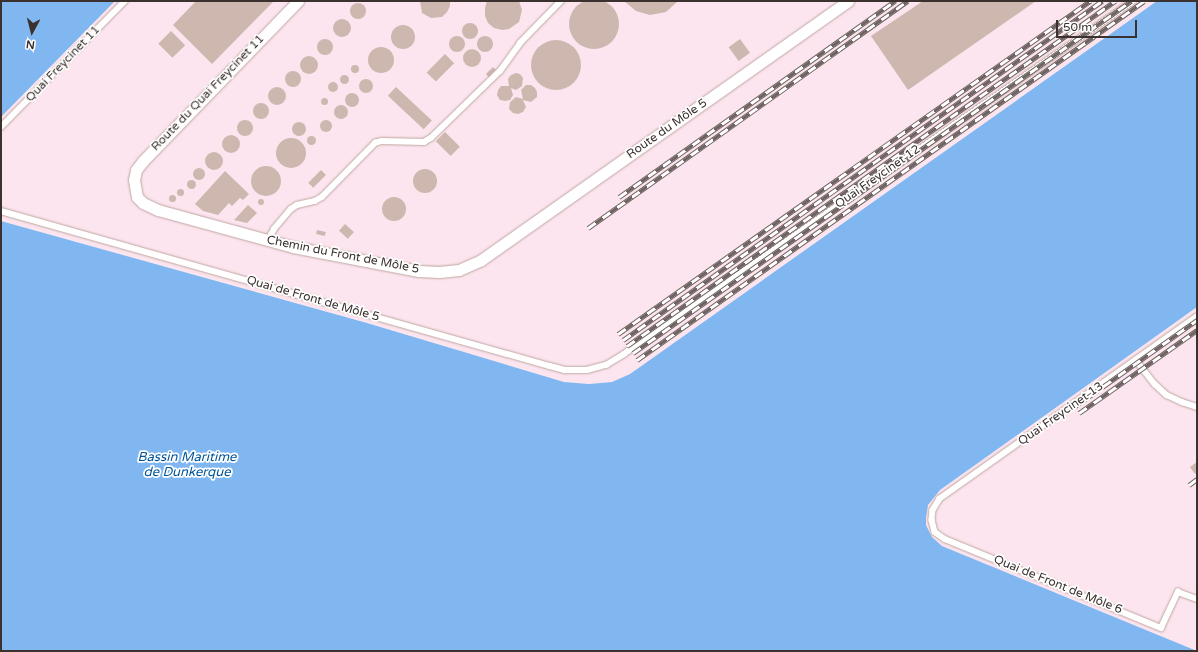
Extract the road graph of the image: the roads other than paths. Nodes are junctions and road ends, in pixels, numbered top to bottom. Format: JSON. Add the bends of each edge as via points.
{"nodes":[{"id":1,"x":125,"y":1,"type":"edge"},
{"id":2,"x":298,"y":1,"type":"edge"},
{"id":3,"x":561,"y":1,"type":"edge"},
{"id":4,"x":848,"y":1,"type":"edge"},
{"id":5,"x":1133,"y":1,"type":"edge"},
{"id":6,"x":1,"y":127,"type":"edge"},
{"id":7,"x":136,"y":193,"type":"joint"},
{"id":8,"x":1,"y":211,"type":"edge"},
{"id":9,"x":268,"y":240,"type":"junction"},
{"id":10,"x":486,"y":257,"type":"joint"},
{"id":11,"x":1197,"y":317,"type":"edge"},
{"id":12,"x":624,"y":354,"type":"joint"},
{"id":13,"x":1136,"y":360,"type":"junction"},
{"id":14,"x":1197,"y":407,"type":"edge"},
{"id":15,"x":932,"y":515,"type":"joint"},
{"id":16,"x":1197,"y":599,"type":"edge"}],
"edges":[{"from":1,"to":6,"type":"lane","name":"Quai Freycinet 11"},
{"from":2,"to":7,"type":"street","name":"Route du Quai Freycinet 11","via":[[143,161],[134,175]]},
{"from":3,"to":9,"type":"lane","via":[[520,43],[500,71],[432,138],[424,142],[375,143],[322,197],[315,202],[297,205],[291,209]]},
{"from":4,"to":10,"type":"street","name":"Route du Môle 5"},
{"from":5,"to":12,"type":"lane","name":"Quai Freycinet 12"},
{"from":7,"to":9,"type":"street","name":"Chemin du Front de Môle 5","via":[[143,203],[152,208]]},
{"from":8,"to":12,"type":"lane","name":"Quai de Front de Môle 5","via":[[565,370],[595,368],[606,365]]},
{"from":9,"to":10,"type":"street","name":"Chemin du Front de Môle 5","via":[[301,249],[426,272],[459,270]]},
{"from":11,"to":13,"type":"lane","name":"Quai Freycinet 13"},
{"from":13,"to":14,"type":"lane","via":[[1167,395]]},
{"from":13,"to":15,"type":"lane","name":"Quai Freycinet 13","via":[[940,499]]},
{"from":15,"to":16,"type":"lane","name":"Quai de Front de Môle 6","via":[[935,532],[945,539],[1161,628],[1178,592]]}]}
